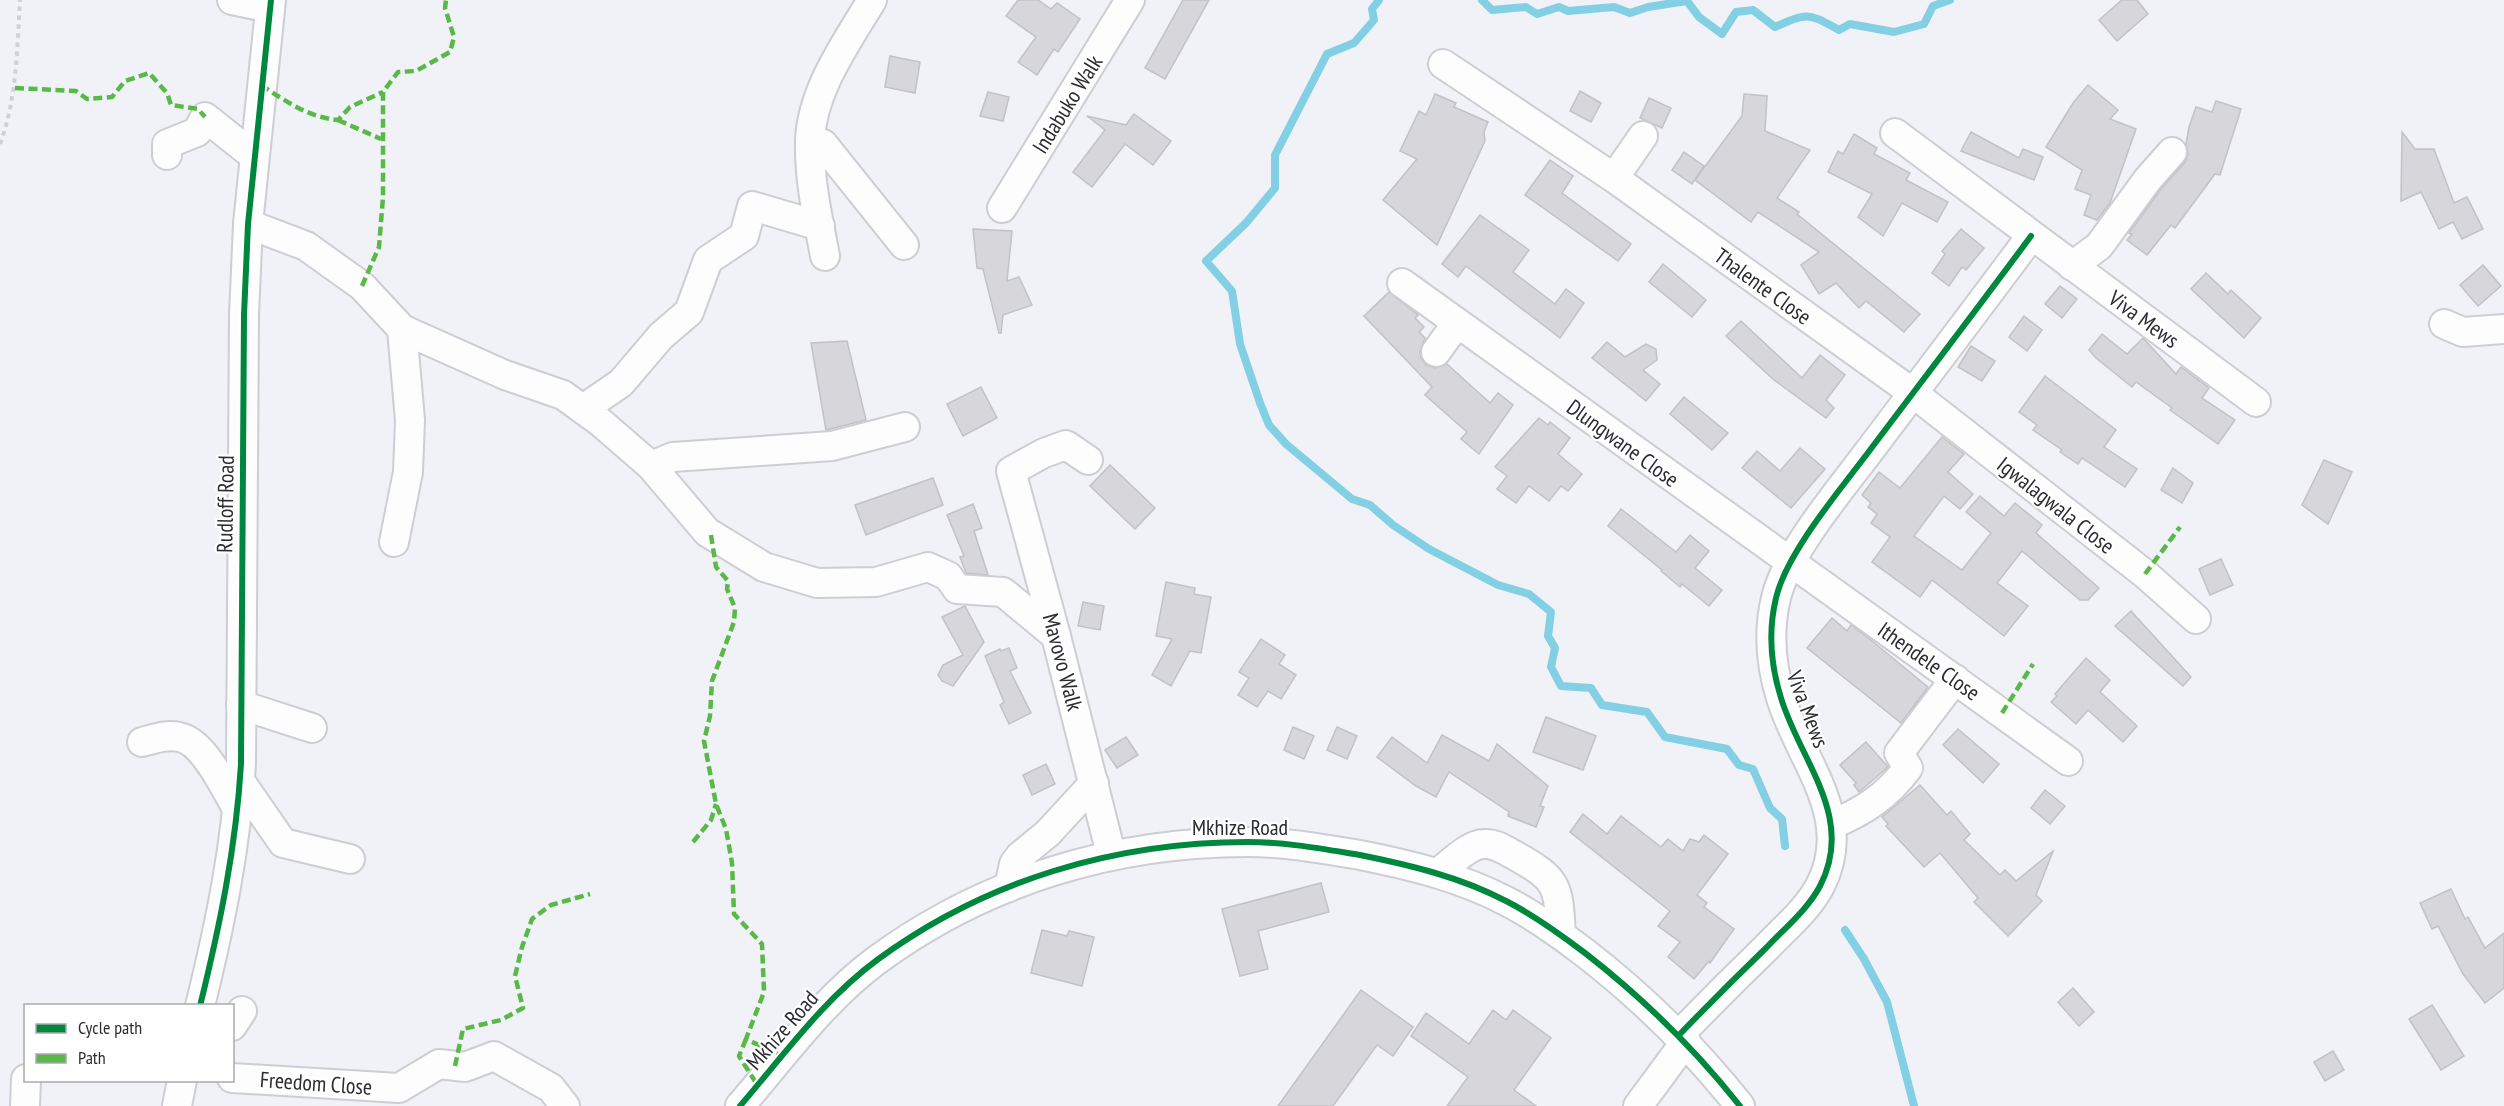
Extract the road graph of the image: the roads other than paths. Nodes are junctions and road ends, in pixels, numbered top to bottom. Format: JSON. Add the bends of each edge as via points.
{"nodes":[{"id":1,"x":232,"y":0,"type":"edge"},
{"id":2,"x":872,"y":0,"type":"edge"},
{"id":3,"x":1130,"y":0,"type":"edge"},
{"id":4,"x":270,"y":4,"type":"edge"},
{"id":5,"x":1443,"y":64,"type":"dead end"},
{"id":6,"x":1895,"y":133,"type":"dead end"},
{"id":7,"x":1643,"y":136,"type":"dead end"},
{"id":8,"x":810,"y":141,"type":"junction"},
{"id":9,"x":2172,"y":152,"type":"dead end"},
{"id":10,"x":167,"y":154,"type":"dead end"},
{"id":11,"x":254,"y":156,"type":"junction"},
{"id":12,"x":1614,"y":178,"type":"junction"},
{"id":13,"x":1002,"y":208,"type":"dead end"},
{"id":14,"x":248,"y":224,"type":"junction"},
{"id":15,"x":820,"y":226,"type":"junction"},
{"id":16,"x":2031,"y":236,"type":"junction"},
{"id":17,"x":904,"y":244,"type":"dead end"},
{"id":18,"x":825,"y":256,"type":"dead end"},
{"id":19,"x":2072,"y":266,"type":"junction"},
{"id":20,"x":1402,"y":283,"type":"dead end"},
{"id":21,"x":1457,"y":323,"type":"junction"},
{"id":22,"x":2444,"y":324,"type":"dead end"},
{"id":23,"x":402,"y":329,"type":"junction"},
{"id":24,"x":2504,"y":329,"type":"edge"},
{"id":25,"x":1436,"y":352,"type":"dead end"},
{"id":26,"x":1913,"y":393,"type":"junction"},
{"id":27,"x":2256,"y":402,"type":"dead end"},
{"id":28,"x":583,"y":409,"type":"junction"},
{"id":29,"x":904,"y":428,"type":"dead end"},
{"id":30,"x":1088,"y":460,"type":"dead end"},
{"id":31,"x":651,"y":466,"type":"junction"},
{"id":32,"x":394,"y":542,"type":"dead end"},
{"id":33,"x":1790,"y":562,"type":"junction"},
{"id":34,"x":2196,"y":619,"type":"dead end"},
{"id":35,"x":1056,"y":636,"type":"junction"},
{"id":36,"x":1955,"y":679,"type":"junction"},
{"id":37,"x":241,"y":705,"type":"junction"},
{"id":38,"x":312,"y":728,"type":"dead end"},
{"id":39,"x":142,"y":742,"type":"dead end"},
{"id":40,"x":2068,"y":761,"type":"dead end"},
{"id":41,"x":240,"y":781,"type":"junction"},
{"id":42,"x":1094,"y":783,"type":"junction"},
{"id":43,"x":238,"y":811,"type":"junction"},
{"id":44,"x":1831,"y":825,"type":"junction"},
{"id":45,"x":1111,"y":854,"type":"junction"},
{"id":46,"x":350,"y":859,"type":"dead end"},
{"id":47,"x":1438,"y":873,"type":"junction"},
{"id":48,"x":1009,"y":887,"type":"junction"},
{"id":49,"x":1561,"y":935,"type":"junction"},
{"id":50,"x":200,"y":1004,"type":"edge"},
{"id":51,"x":1682,"y":1038,"type":"junction"},
{"id":52,"x":234,"y":1078,"type":"edge"},
{"id":53,"x":26,"y":1082,"type":"edge"},
{"id":54,"x":182,"y":1082,"type":"edge"},
{"id":55,"x":25,"y":1106,"type":"edge"},
{"id":56,"x":177,"y":1106,"type":"edge"},
{"id":57,"x":565,"y":1106,"type":"edge"},
{"id":58,"x":740,"y":1106,"type":"edge"},
{"id":59,"x":1638,"y":1106,"type":"edge"},
{"id":60,"x":1740,"y":1106,"type":"edge"}],
"edges":[{"from":1,"to":4,"type":"street"},
{"from":2,"to":8,"type":"street","via":[[827,80],[816,108]]},
{"from":3,"to":13,"type":"street","name":"Indabuko Walk"},
{"from":4,"to":11,"type":"street","name":"Rudloff Road"},
{"from":5,"to":12,"type":"street","name":"Thalente Close"},
{"from":6,"to":16,"type":"street","name":"Viva Mews"},
{"from":7,"to":12,"type":"street"},
{"from":8,"to":15,"type":"street"},
{"from":8,"to":17,"type":"street","via":[[823,144]]},
{"from":9,"to":19,"type":"street","via":[[2099,246]]},
{"from":10,"to":11,"type":"street","via":[[166,144],[197,132],[205,117]]},
{"from":11,"to":14,"type":"street","name":"Rudloff Road"},
{"from":12,"to":26,"type":"street","name":"Thalente Close"},
{"from":14,"to":23,"type":"street","via":[[306,246],[362,286]]},
{"from":14,"to":37,"type":"street","name":"Rudloff Road"},
{"from":15,"to":18,"type":"street"},
{"from":15,"to":28,"type":"street","via":[[752,206],[744,236],[708,260],[689,312],[661,336],[621,383]]},
{"from":16,"to":19,"type":"street","name":"Viva Mews"},
{"from":16,"to":26,"type":"street","name":"Viva Mews"},
{"from":19,"to":27,"type":"street","name":"Viva Mews"},
{"from":20,"to":21,"type":"street","name":"Dlungwane Close"},
{"from":21,"to":25,"type":"street"},
{"from":21,"to":33,"type":"street","name":"Dlungwane Close"},
{"from":22,"to":24,"type":"street","via":[[2463,332]]},
{"from":23,"to":28,"type":"street","via":[[505,375],[563,395]]},
{"from":23,"to":32,"type":"street","via":[[410,420],[408,472]]},
{"from":26,"to":33,"type":"street","name":"Viva Mews"},
{"from":26,"to":34,"type":"street","name":"Igwalagwala Close","via":[[2145,574]]},
{"from":28,"to":31,"type":"street"},
{"from":29,"to":31,"type":"street","via":[[832,446],[673,457]]},
{"from":30,"to":35,"type":"street","name":"Mavovo Walk","via":[[1066,445],[1011,471]]},
{"from":31,"to":35,"type":"street","via":[[707,531],[764,567],[816,583],[876,582],[928,567],[948,576],[957,589],[1003,592]]},
{"from":33,"to":36,"type":"street","name":"Ithendele Close"},
{"from":33,"to":44,"type":"street","name":"Viva Mews","via":[[1776,598],[1773,667],[1781,700],[1828,807]]},
{"from":35,"to":42,"type":"street","name":"Mavovo Walk"},
{"from":36,"to":40,"type":"street","name":"Ithendele Close"},
{"from":36,"to":44,"type":"street","via":[[1899,753],[1908,768],[1893,788],[1859,813]]},
{"from":37,"to":38,"type":"street"},
{"from":37,"to":41,"type":"street","name":"Rudloff Road"},
{"from":39,"to":43,"type":"street","via":[[174,736],[197,745]]},
{"from":41,"to":43,"type":"street","name":"Rudloff Road"},
{"from":41,"to":46,"type":"street","via":[[283,843]]},
{"from":42,"to":45,"type":"street","name":"Mavovo Walk"},
{"from":42,"to":48,"type":"street","via":[[1048,833],[1020,855]]},
{"from":43,"to":50,"type":"street","name":"Rudloff Road","via":[[222,918]]},
{"from":44,"to":51,"type":"street","name":"Viva Mews","via":[[1834,841],[1819,889]]},
{"from":45,"to":47,"type":"street","name":"Mkhize Road","via":[[1182,844],[1250,842],[1306,846]]},
{"from":45,"to":48,"type":"street","name":"Mkhize Road"},
{"from":47,"to":49,"type":"street","name":"Mkhize Road","via":[[1506,900]]},
{"from":47,"to":49,"type":"street","via":[[1482,843],[1494,845],[1541,870],[1552,882],[1558,896]]},
{"from":48,"to":58,"type":"street","name":"Mkhize Road","via":[[922,929],[875,961],[835,997]]},
{"from":49,"to":51,"type":"street","name":"Mkhize Road","via":[[1623,983]]},
{"from":51,"to":59,"type":"street","name":"Viva Mews"},
{"from":51,"to":60,"type":"street","name":"Mkhize Road"},
{"from":52,"to":57,"type":"street","name":"Freedom Close","via":[[399,1088],[439,1064],[465,1067],[494,1056],[551,1088]]},
{"from":53,"to":55,"type":"street"},
{"from":54,"to":56,"type":"street"}]}
